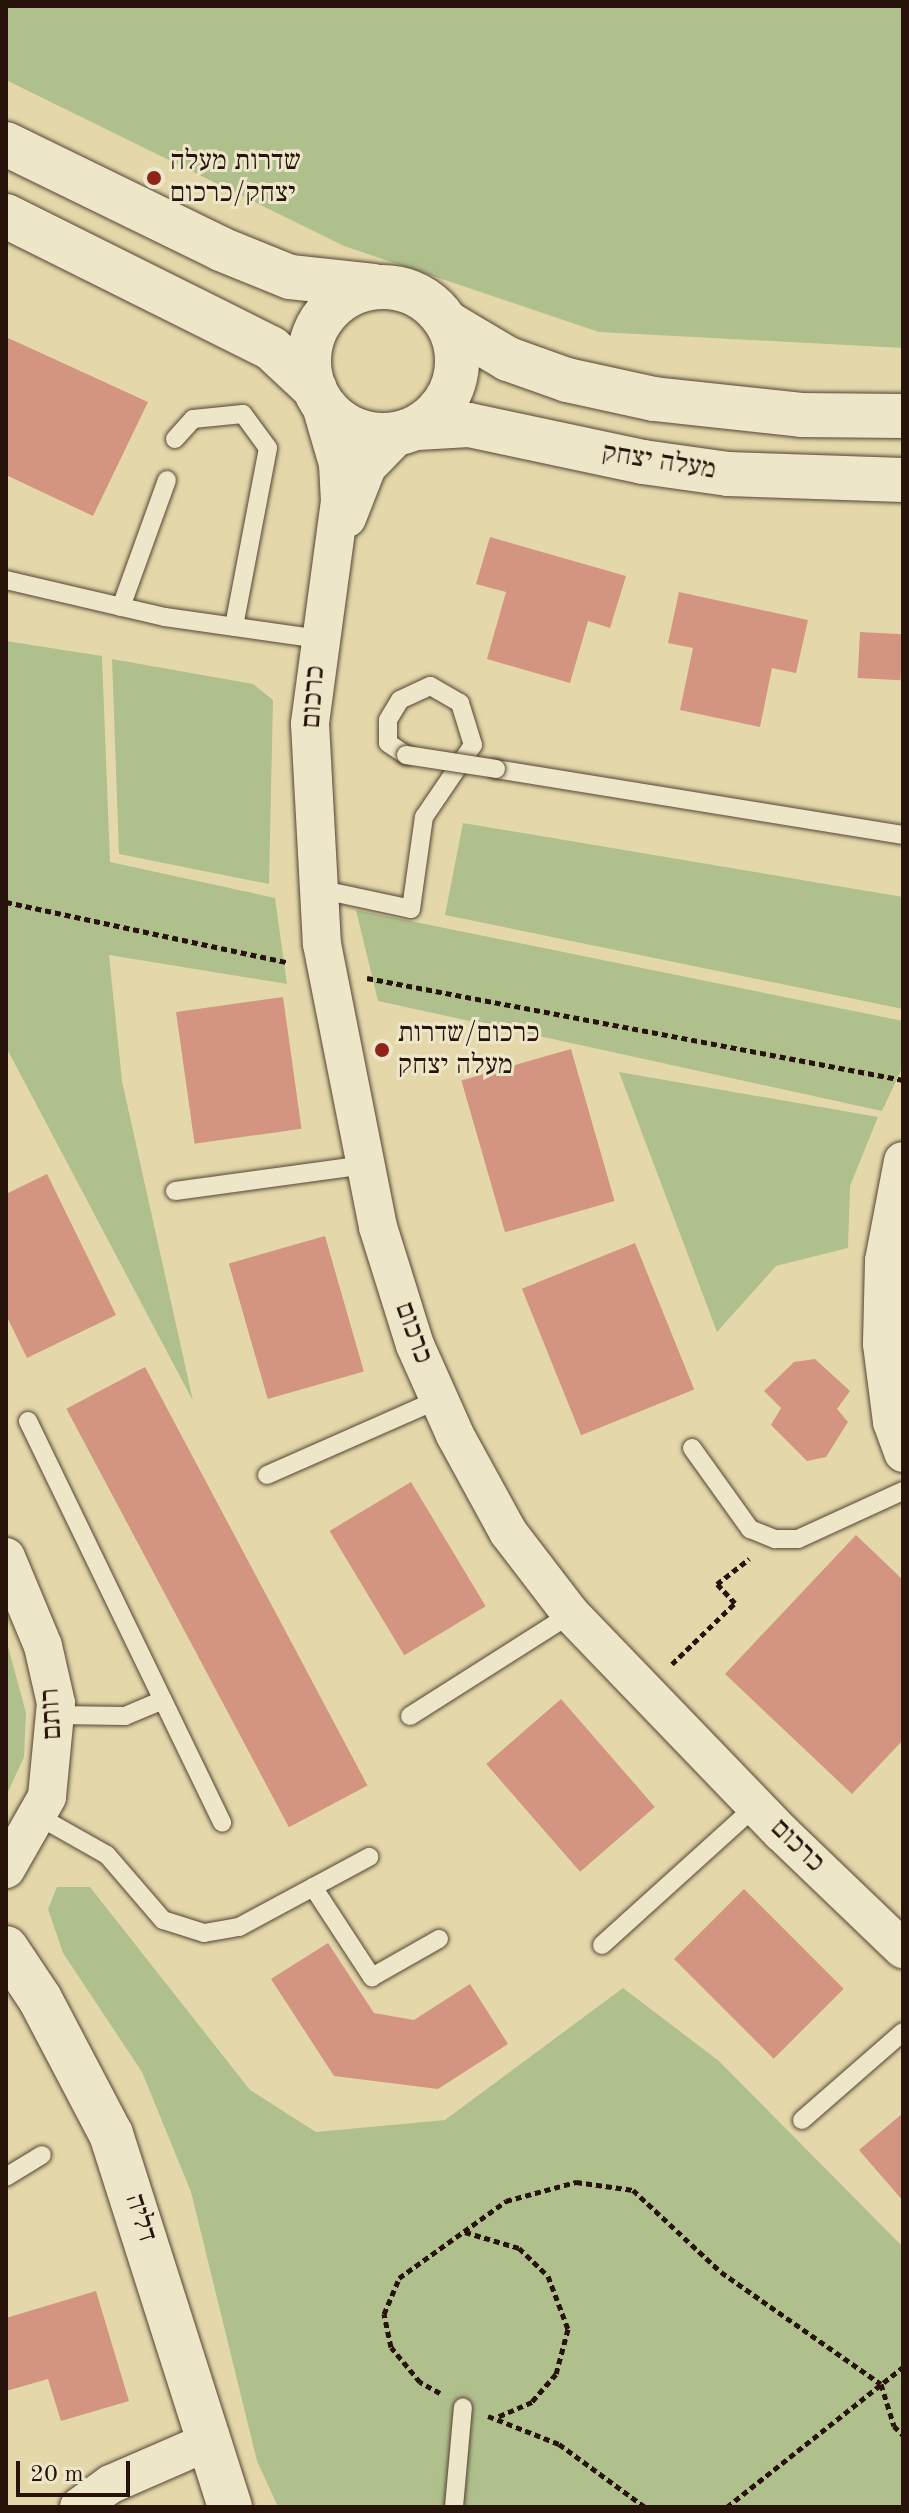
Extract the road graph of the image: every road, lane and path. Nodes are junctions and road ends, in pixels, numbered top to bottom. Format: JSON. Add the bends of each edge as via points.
{"nodes":[{"id":1,"x":6,"y":144,"type":"edge"},
{"id":2,"x":6,"y":216,"type":"edge"},
{"id":3,"x":377,"y":286,"type":"junction"},
{"id":4,"x":449,"y":324,"type":"junction"},
{"id":5,"x":317,"y":394,"type":"junction"},
{"id":6,"x":903,"y":416,"type":"edge"},
{"id":7,"x":409,"y":430,"type":"junction"},
{"id":8,"x":175,"y":439,"type":"dead end"},
{"id":9,"x":167,"y":480,"type":"dead end"},
{"id":10,"x":903,"y":480,"type":"edge"},
{"id":11,"x":336,"y":551,"type":"junction"},
{"id":12,"x":6,"y":580,"type":"edge"},
{"id":13,"x":121,"y":607,"type":"junction"},
{"id":14,"x":234,"y":627,"type":"junction"},
{"id":15,"x":319,"y":639,"type":"junction"},
{"id":16,"x":903,"y":835,"type":"edge"},
{"id":17,"x":318,"y":889,"type":"junction"},
{"id":18,"x":6,"y":902,"type":"edge"},
{"id":19,"x":327,"y":970,"type":"junction"},
{"id":20,"x":903,"y":1080,"type":"edge"},
{"id":21,"x":903,"y":1161,"type":"edge"},
{"id":22,"x":365,"y":1165,"type":"junction"},
{"id":23,"x":175,"y":1191,"type":"dead end"},
{"id":24,"x":439,"y":1399,"type":"junction"},
{"id":25,"x":28,"y":1421,"type":"dead end"},
{"id":26,"x":692,"y":1448,"type":"dead end"},
{"id":27,"x":903,"y":1453,"type":"edge"},
{"id":28,"x":267,"y":1475,"type":"dead end"},
{"id":29,"x":903,"y":1491,"type":"edge"},
{"id":30,"x":775,"y":1539,"type":"junction"},
{"id":31,"x":6,"y":1557,"type":"edge"},
{"id":32,"x":571,"y":1614,"type":"junction"},
{"id":33,"x":644,"y":1691,"type":"junction"},
{"id":34,"x":163,"y":1700,"type":"junction"},
{"id":35,"x":56,"y":1715,"type":"junction"},
{"id":36,"x":410,"y":1716,"type":"dead end"},
{"id":37,"x":756,"y":1806,"type":"junction"},
{"id":38,"x":38,"y":1816,"type":"junction"},
{"id":39,"x":222,"y":1823,"type":"dead end"},
{"id":40,"x":369,"y":1857,"type":"dead end"},
{"id":41,"x":6,"y":1869,"type":"edge"},
{"id":42,"x":313,"y":1887,"type":"junction"},
{"id":43,"x":439,"y":1939,"type":"dead end"},
{"id":44,"x":602,"y":1945,"type":"dead end"},
{"id":45,"x":6,"y":1948,"type":"edge"},
{"id":46,"x":903,"y":1949,"type":"edge"},
{"id":47,"x":903,"y":2032,"type":"edge"},
{"id":48,"x":802,"y":2120,"type":"dead end"},
{"id":49,"x":42,"y":2155,"type":"dead end"},
{"id":50,"x":6,"y":2177,"type":"edge"},
{"id":51,"x":464,"y":2232,"type":"junction"},
{"id":52,"x":903,"y":2367,"type":"edge"},
{"id":53,"x":881,"y":2384,"type":"junction"},
{"id":54,"x":463,"y":2407,"type":"junction"},
{"id":55,"x":494,"y":2418,"type":"junction"},
{"id":56,"x":903,"y":2435,"type":"edge"},
{"id":57,"x":210,"y":2441,"type":"junction"},
{"id":58,"x":79,"y":2507,"type":"edge"},
{"id":59,"x":230,"y":2507,"type":"edge"},
{"id":60,"x":454,"y":2507,"type":"edge"},
{"id":61,"x":645,"y":2507,"type":"edge"},
{"id":62,"x":727,"y":2507,"type":"edge"}],
"edges":[{"from":1,"to":3,"type":"street","via":[[290,277]]},
{"from":2,"to":5,"type":"street","via":[[271,348]]},
{"from":3,"to":4,"type":"street","via":[[403,289],[432,304]]},
{"from":3,"to":5,"type":"street","via":[[352,293],[330,308],[315,329],[309,349]]},
{"from":4,"to":6,"type":"street","via":[[508,359],[567,380],[654,399],[801,415]]},
{"from":4,"to":7,"type":"street","via":[[457,348],[457,374],[448,399]]},
{"from":5,"to":7,"type":"street","via":[[336,418],[366,434]]},
{"from":5,"to":11,"type":"street","name":"כרכום","via":[[338,464]]},
{"from":7,"to":10,"type":"street","name":"מעלה יצחק","via":[[469,425],[643,462],[728,474]]},
{"from":7,"to":11,"type":"street","name":"כרכום","via":[[367,467]]},
{"from":8,"to":14,"type":"lane","via":[[193,419],[243,414],[268,448]]},
{"from":9,"to":13,"type":"lane"},
{"from":11,"to":15,"type":"street","name":"כרכום"},
{"from":12,"to":13,"type":"lane"},
{"from":13,"to":14,"type":"lane"},
{"from":14,"to":15,"type":"lane"},
{"from":15,"to":17,"type":"street","name":"כרכום","via":[[310,724]]},
{"from":16,"to":17,"type":"lane","bridge":true,"via":[[496,769],[406,755],[388,743],[388,720],[400,700],[430,686],[460,703],[473,745],[424,817],[411,909]]},
{"from":17,"to":19,"type":"street","name":"כרכום"},
{"from":18,"to":19,"type":"path"},
{"from":19,"to":20,"type":"path"},
{"from":19,"to":22,"type":"street","name":"כרכום"},
{"from":21,"to":27,"type":"street","via":[[884,1261],[882,1344],[892,1422]]},
{"from":22,"to":23,"type":"lane"},
{"from":22,"to":24,"type":"street","name":"כרכום","via":[[382,1242],[415,1345]]},
{"from":24,"to":28,"type":"lane"},
{"from":24,"to":32,"type":"street","name":"כרכום","via":[[508,1532]]},
{"from":25,"to":34,"type":"lane"},
{"from":26,"to":30,"type":"lane","via":[[750,1529]]},
{"from":29,"to":30,"type":"lane","via":[[798,1539]]},
{"from":30,"to":33,"type":"path","via":[[717,1584],[735,1603]]},
{"from":31,"to":35,"type":"street","name":"רותם","via":[[43,1646]]},
{"from":32,"to":33,"type":"street","name":"כרכום"},
{"from":32,"to":36,"type":"lane"},
{"from":33,"to":37,"type":"street","name":"כרכום"},
{"from":34,"to":35,"type":"lane","via":[[125,1716]]},
{"from":34,"to":39,"type":"lane"},
{"from":35,"to":38,"type":"street","name":"רותם","via":[[47,1797]]},
{"from":37,"to":44,"type":"lane"},
{"from":37,"to":46,"type":"street","name":"כרכום"},
{"from":38,"to":41,"type":"street","name":"רותם"},
{"from":38,"to":42,"type":"lane","via":[[107,1855],[163,1920],[204,1933],[239,1927]]},
{"from":40,"to":42,"type":"lane"},
{"from":42,"to":43,"type":"lane","via":[[372,1977]]},
{"from":45,"to":57,"type":"street","name":"דליה","via":[[40,1999],[111,2134]]},
{"from":47,"to":48,"type":"lane"},
{"from":49,"to":50,"type":"lane"},
{"from":51,"to":53,"type":"path","via":[[506,2201],[576,2182],[633,2190],[721,2272]]},
{"from":51,"to":54,"type":"path","via":[[399,2278],[384,2314],[391,2347],[420,2382]]},
{"from":51,"to":55,"type":"path","via":[[519,2248],[548,2276],[568,2329],[556,2374],[532,2402]]},
{"from":52,"to":53,"type":"path"},
{"from":53,"to":56,"type":"path","via":[[894,2426]]},
{"from":53,"to":62,"type":"path"},
{"from":54,"to":55,"type":"path"},
{"from":54,"to":60,"type":"lane"},
{"from":55,"to":61,"type":"path","via":[[559,2444]]},
{"from":57,"to":58,"type":"street","via":[[111,2484]]},
{"from":57,"to":59,"type":"street","name":"דליה"}]}
